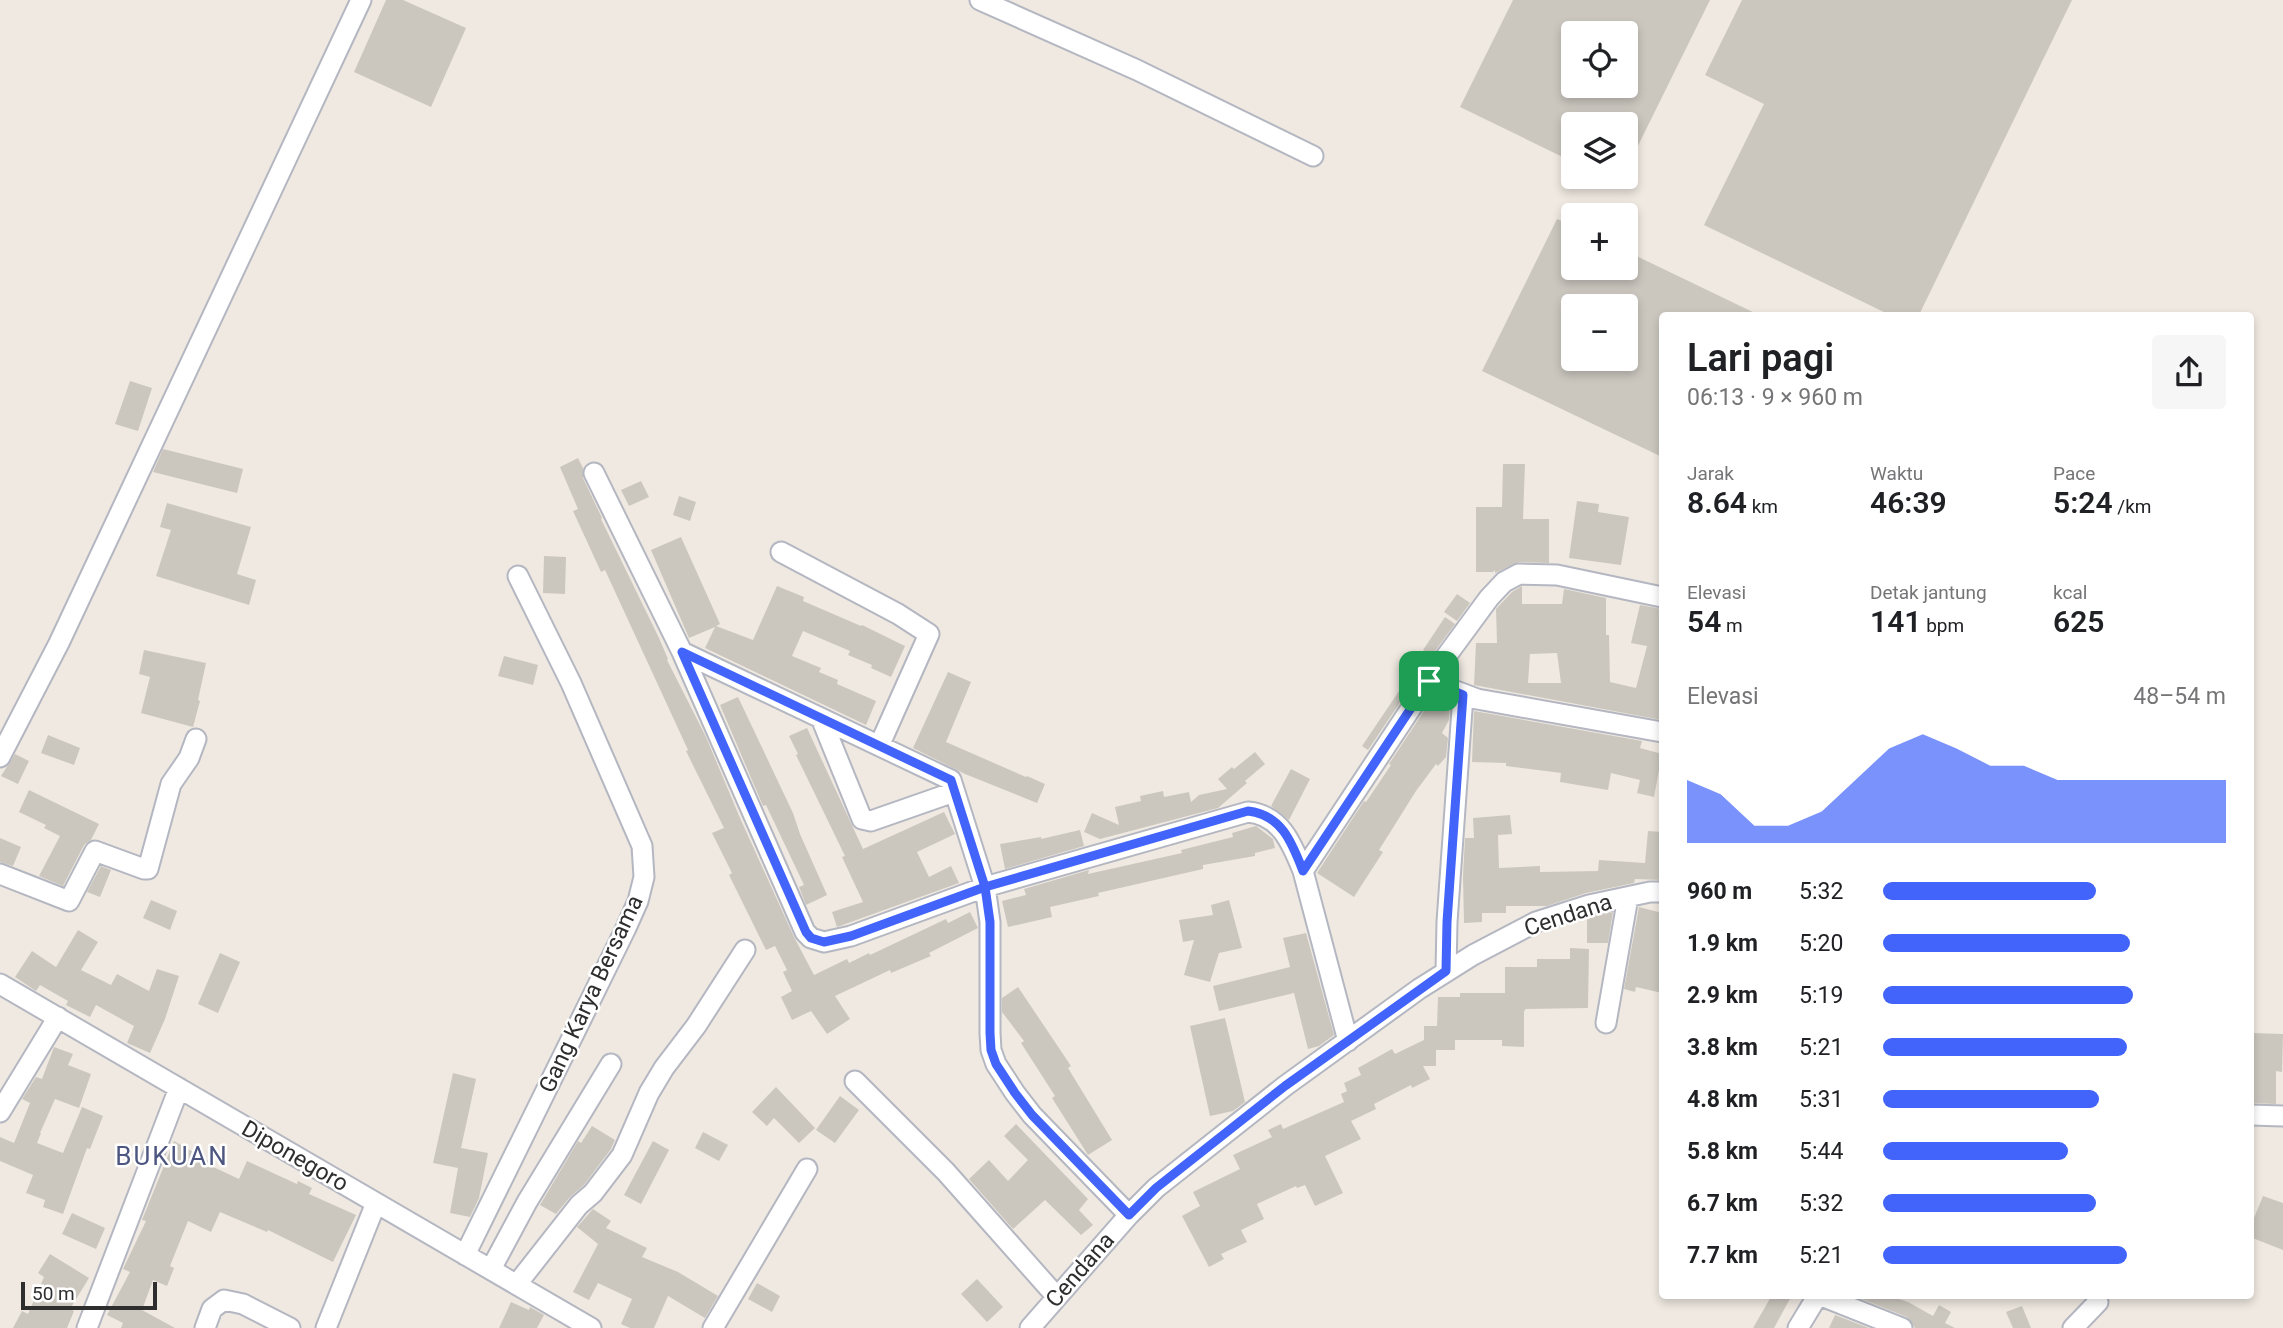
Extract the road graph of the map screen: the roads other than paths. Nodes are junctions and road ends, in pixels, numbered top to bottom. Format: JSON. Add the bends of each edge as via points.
{"nodes":[{"id":1,"x":361,"y":0,"type":"edge"},
{"id":2,"x":980,"y":0,"type":"edge"},
{"id":3,"x":1313,"y":156,"type":"dead end"},
{"id":4,"x":593,"y":473,"type":"dead end"},
{"id":5,"x":781,"y":552,"type":"dead end"},
{"id":6,"x":518,"y":576,"type":"dead end"},
{"id":7,"x":1659,"y":596,"type":"edge"},
{"id":8,"x":682,"y":652,"type":"junction"},
{"id":9,"x":1429,"y":681,"type":"junction"},
{"id":10,"x":1463,"y":695,"type":"junction"},
{"id":11,"x":821,"y":718,"type":"junction"},
{"id":12,"x":1659,"y":731,"type":"edge"},
{"id":13,"x":196,"y":739,"type":"dead end"},
{"id":14,"x":880,"y":744,"type":"junction"},
{"id":15,"x":0,"y":757,"type":"edge"},
{"id":16,"x":954,"y":792,"type":"junction"},
{"id":17,"x":1303,"y":871,"type":"junction"},
{"id":18,"x":0,"y":874,"type":"edge"},
{"id":19,"x":985,"y":887,"type":"junction"},
{"id":20,"x":1659,"y":892,"type":"edge"},
{"id":21,"x":1628,"y":897,"type":"junction"},
{"id":22,"x":745,"y":950,"type":"dead end"},
{"id":23,"x":1446,"y":971,"type":"junction"},
{"id":24,"x":0,"y":984,"type":"edge"},
{"id":25,"x":58,"y":1017,"type":"junction"},
{"id":26,"x":1606,"y":1023,"type":"dead end"},
{"id":27,"x":1348,"y":1041,"type":"junction"},
{"id":28,"x":611,"y":1064,"type":"dead end"},
{"id":29,"x":855,"y":1081,"type":"dead end"},
{"id":30,"x":179,"y":1088,"type":"junction"},
{"id":31,"x":0,"y":1112,"type":"edge"},
{"id":32,"x":2254,"y":1115,"type":"edge"},
{"id":33,"x":2283,"y":1116,"type":"edge"},
{"id":34,"x":807,"y":1169,"type":"dead end"},
{"id":35,"x":376,"y":1203,"type":"junction"},
{"id":36,"x":1129,"y":1215,"type":"junction"},
{"id":37,"x":465,"y":1255,"type":"junction"},
{"id":38,"x":491,"y":1269,"type":"junction"},
{"id":39,"x":517,"y":1284,"type":"junction"},
{"id":40,"x":1056,"y":1296,"type":"junction"},
{"id":41,"x":1816,"y":1299,"type":"edge"},
{"id":42,"x":1829,"y":1299,"type":"edge"},
{"id":43,"x":2098,"y":1302,"type":"dead end"},
{"id":44,"x":87,"y":1328,"type":"edge"},
{"id":45,"x":205,"y":1328,"type":"edge"},
{"id":46,"x":290,"y":1328,"type":"edge"},
{"id":47,"x":326,"y":1328,"type":"edge"},
{"id":48,"x":591,"y":1328,"type":"edge"},
{"id":49,"x":713,"y":1328,"type":"edge"},
{"id":50,"x":1030,"y":1328,"type":"edge"},
{"id":51,"x":1798,"y":1328,"type":"edge"},
{"id":52,"x":1902,"y":1328,"type":"edge"},
{"id":53,"x":2073,"y":1328,"type":"edge"}],
"edges":[{"from":1,"to":15,"type":"street","via":[[59,643]]},
{"from":2,"to":3,"type":"street"},
{"from":4,"to":8,"type":"street"},
{"from":5,"to":14,"type":"street","via":[[929,634]]},
{"from":6,"to":37,"type":"street","name":"Gang Karya Bersama","via":[[571,683],[642,846],[644,877],[626,928]]},
{"from":7,"to":9,"type":"street","via":[[1557,575],[1512,577],[1489,598]]},
{"from":8,"to":11,"type":"street"},
{"from":8,"to":19,"type":"street","via":[[811,938],[824,942],[851,936]]},
{"from":9,"to":10,"type":"street"},
{"from":9,"to":17,"type":"street"},
{"from":10,"to":12,"type":"street"},
{"from":10,"to":23,"type":"street"},
{"from":11,"to":14,"type":"street"},
{"from":11,"to":16,"type":"street","via":[[862,819],[871,821]]},
{"from":13,"to":18,"type":"street","via":[[171,784],[148,869],[95,851],[69,901]]},
{"from":14,"to":16,"type":"street","via":[[949,778]]},
{"from":16,"to":19,"type":"street"},
{"from":17,"to":19,"type":"street","via":[[1279,825],[1248,811]]},
{"from":17,"to":27,"type":"street"},
{"from":19,"to":36,"type":"street","via":[[990,922],[991,1050],[996,1064],[1032,1115]]},
{"from":20,"to":21,"type":"street","name":"Cendana"},
{"from":21,"to":23,"type":"street","name":"Cendana","via":[[1536,922]]},
{"from":21,"to":26,"type":"street"},
{"from":22,"to":39,"type":"street","via":[[654,1084],[622,1155]]},
{"from":23,"to":27,"type":"street","name":"Cendana"},
{"from":24,"to":25,"type":"street","name":"Diponegoro"},
{"from":25,"to":30,"type":"street","name":"Diponegoro"},
{"from":25,"to":31,"type":"street"},
{"from":27,"to":36,"type":"street","name":"Cendana","via":[[1156,1188]]},
{"from":28,"to":38,"type":"street"},
{"from":29,"to":40,"type":"street","via":[[946,1171]]},
{"from":30,"to":35,"type":"street","name":"Diponegoro"},
{"from":30,"to":44,"type":"street"},
{"from":32,"to":33,"type":"street"},
{"from":34,"to":49,"type":"street"},
{"from":35,"to":37,"type":"street","name":"Diponegoro"},
{"from":35,"to":47,"type":"street"},
{"from":36,"to":40,"type":"street","name":"Cendana"},
{"from":37,"to":38,"type":"street","name":"Diponegoro"},
{"from":38,"to":39,"type":"street","name":"Diponegoro"},
{"from":39,"to":48,"type":"street","name":"Diponegoro"},
{"from":40,"to":50,"type":"street","name":"Cendana"},
{"from":41,"to":51,"type":"street"},
{"from":42,"to":52,"type":"street"},
{"from":43,"to":53,"type":"street"},
{"from":45,"to":46,"type":"street","via":[[212,1309],[224,1300],[243,1304]]}]}
